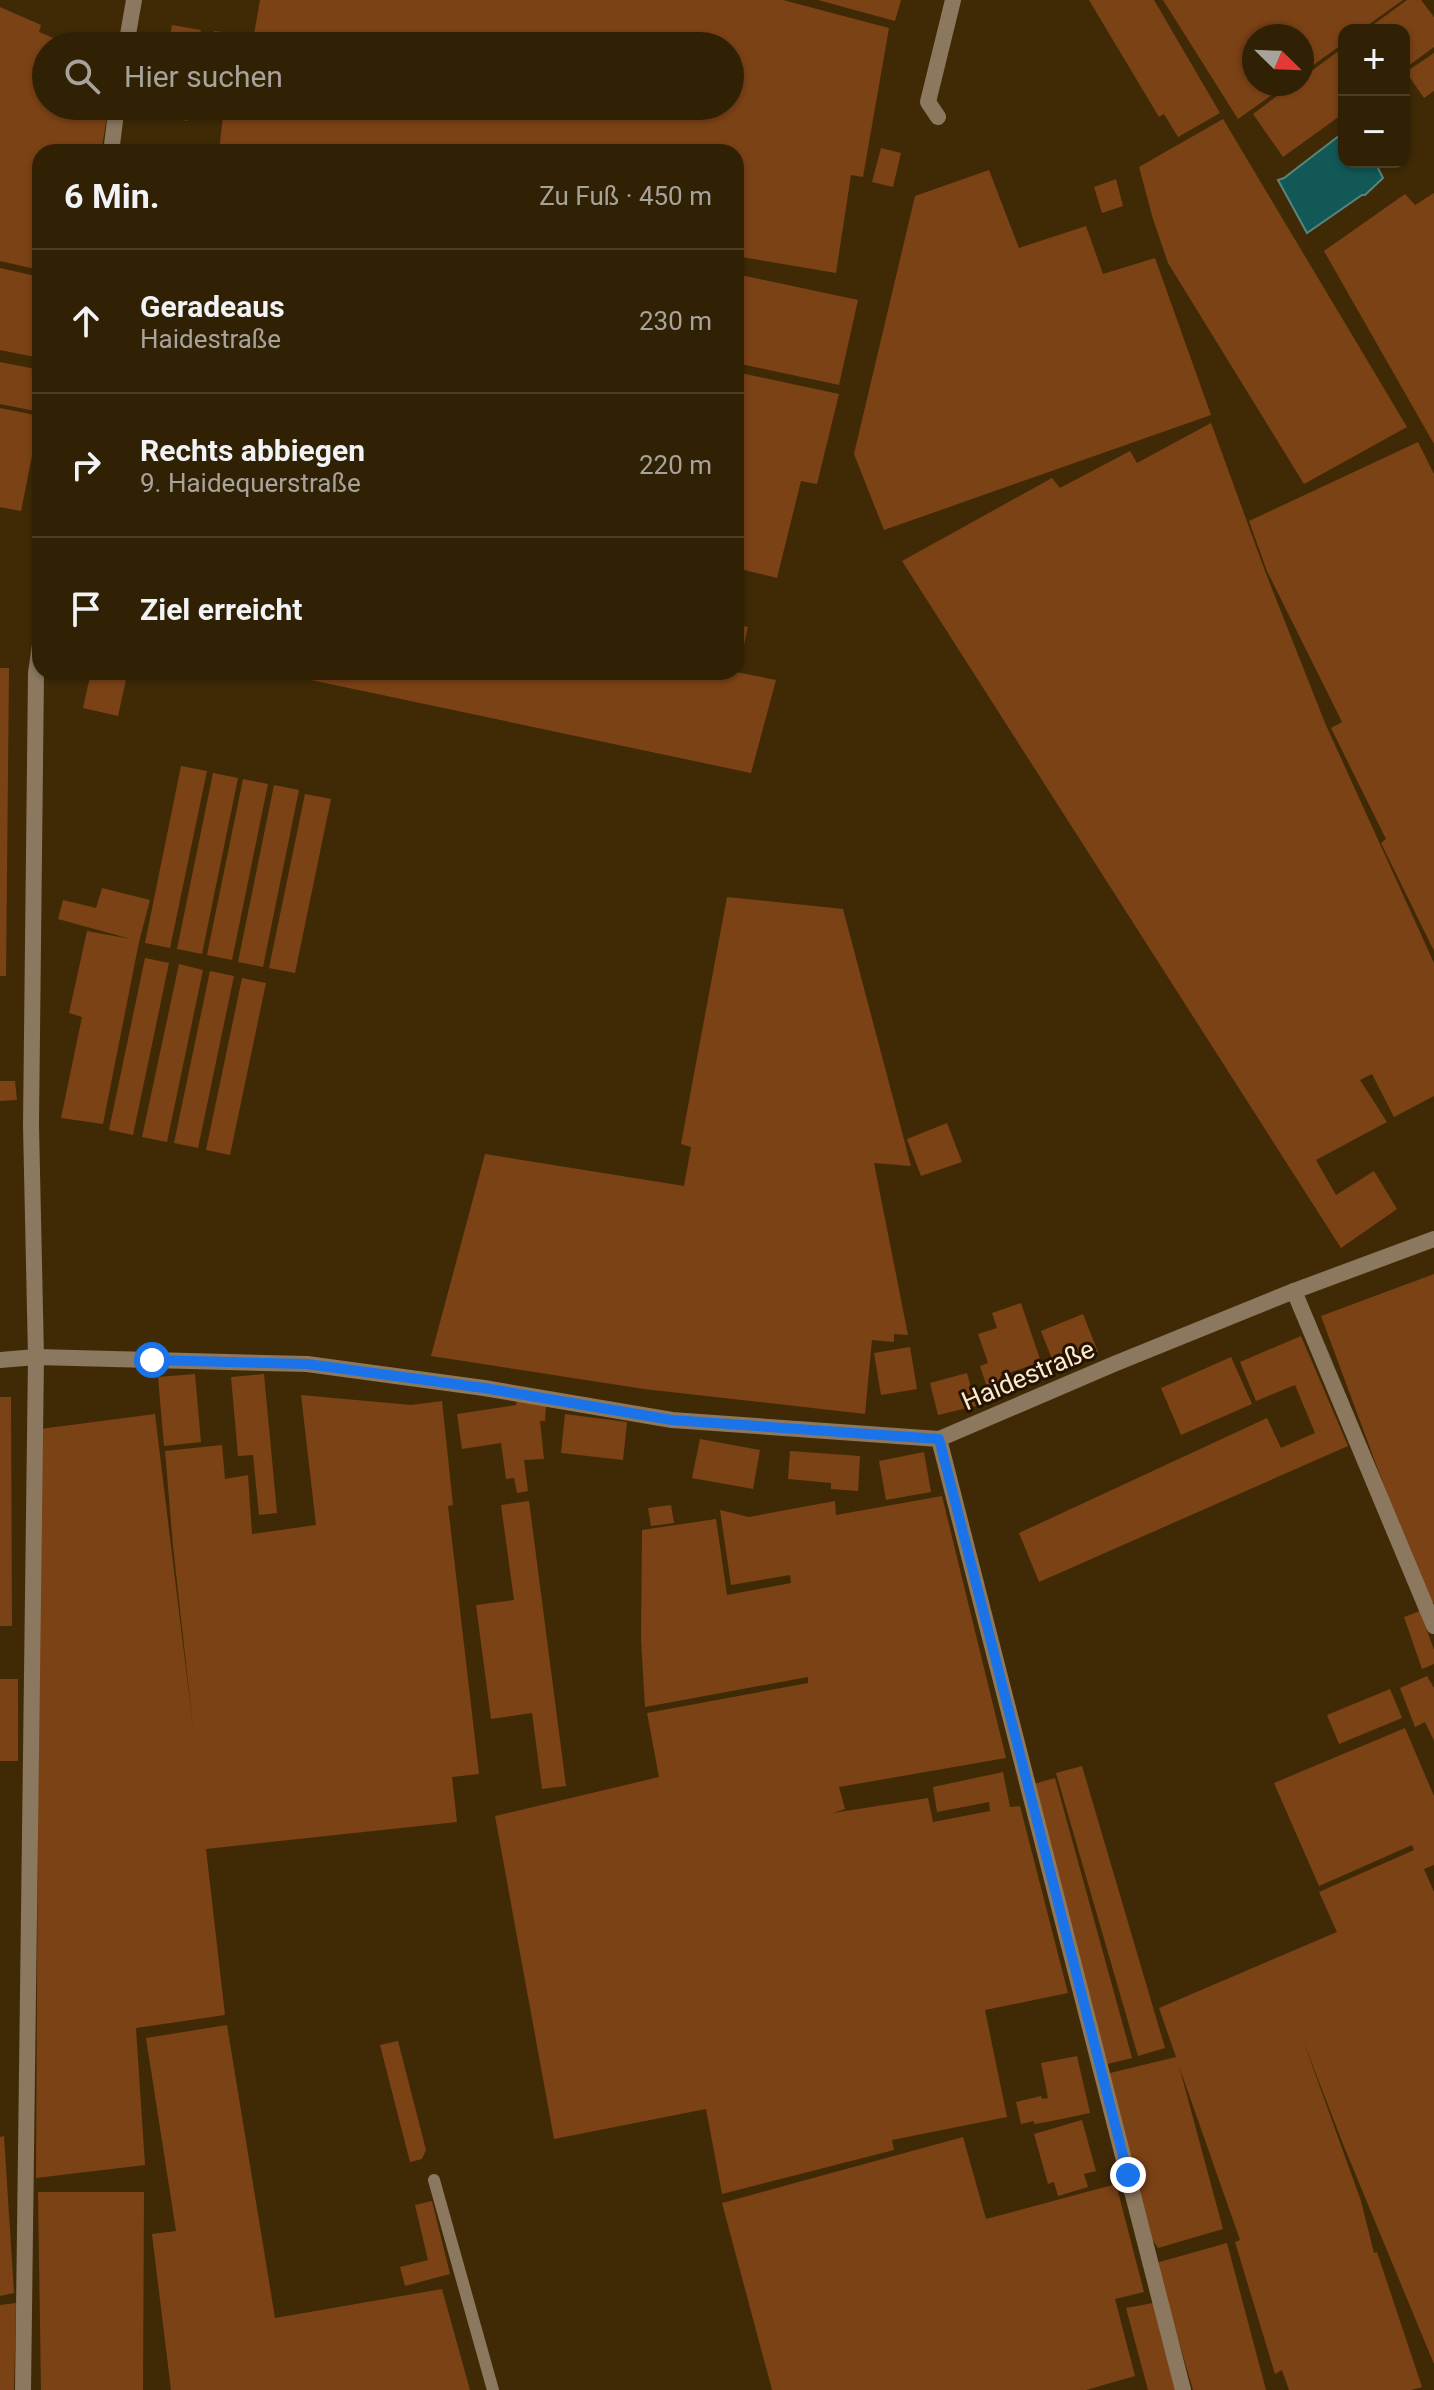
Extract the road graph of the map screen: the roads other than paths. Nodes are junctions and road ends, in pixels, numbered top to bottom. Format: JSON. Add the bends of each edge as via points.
{"nodes":[{"id":1,"x":134,"y":0,"type":"edge"},
{"id":2,"x":953,"y":0,"type":"edge"},
{"id":3,"x":128,"y":32,"type":"edge"},
{"id":4,"x":938,"y":117,"type":"dead end"},
{"id":5,"x":115,"y":120,"type":"edge"},
{"id":6,"x":112,"y":144,"type":"edge"},
{"id":7,"x":36,"y":680,"type":"edge"},
{"id":8,"x":1434,"y":1239,"type":"edge"},
{"id":9,"x":1294,"y":1291,"type":"junction"},
{"id":10,"x":36,"y":1357,"type":"junction"},
{"id":11,"x":0,"y":1360,"type":"edge"},
{"id":12,"x":939,"y":1439,"type":"junction"},
{"id":13,"x":1434,"y":1626,"type":"edge"},
{"id":14,"x":434,"y":2180,"type":"dead end"},
{"id":15,"x":23,"y":2390,"type":"edge"},
{"id":16,"x":493,"y":2390,"type":"edge"},
{"id":17,"x":1183,"y":2390,"type":"edge"}],
"edges":[{"from":1,"to":3,"type":"street"},
{"from":2,"to":4,"type":"street","via":[[928,102]]},
{"from":5,"to":6,"type":"street"},
{"from":7,"to":10,"type":"street","via":[[31,1125]]},
{"from":8,"to":9,"type":"street","name":"Haidestraße"},
{"from":9,"to":12,"type":"street","name":"Haidestraße"},
{"from":9,"to":13,"type":"street"},
{"from":10,"to":11,"type":"street","name":"Haidestraße"},
{"from":10,"to":12,"type":"street","name":"Haidestraße","via":[[307,1364],[672,1420]]},
{"from":10,"to":15,"type":"street"},
{"from":12,"to":17,"type":"street"},
{"from":14,"to":16,"type":"lane"}]}
